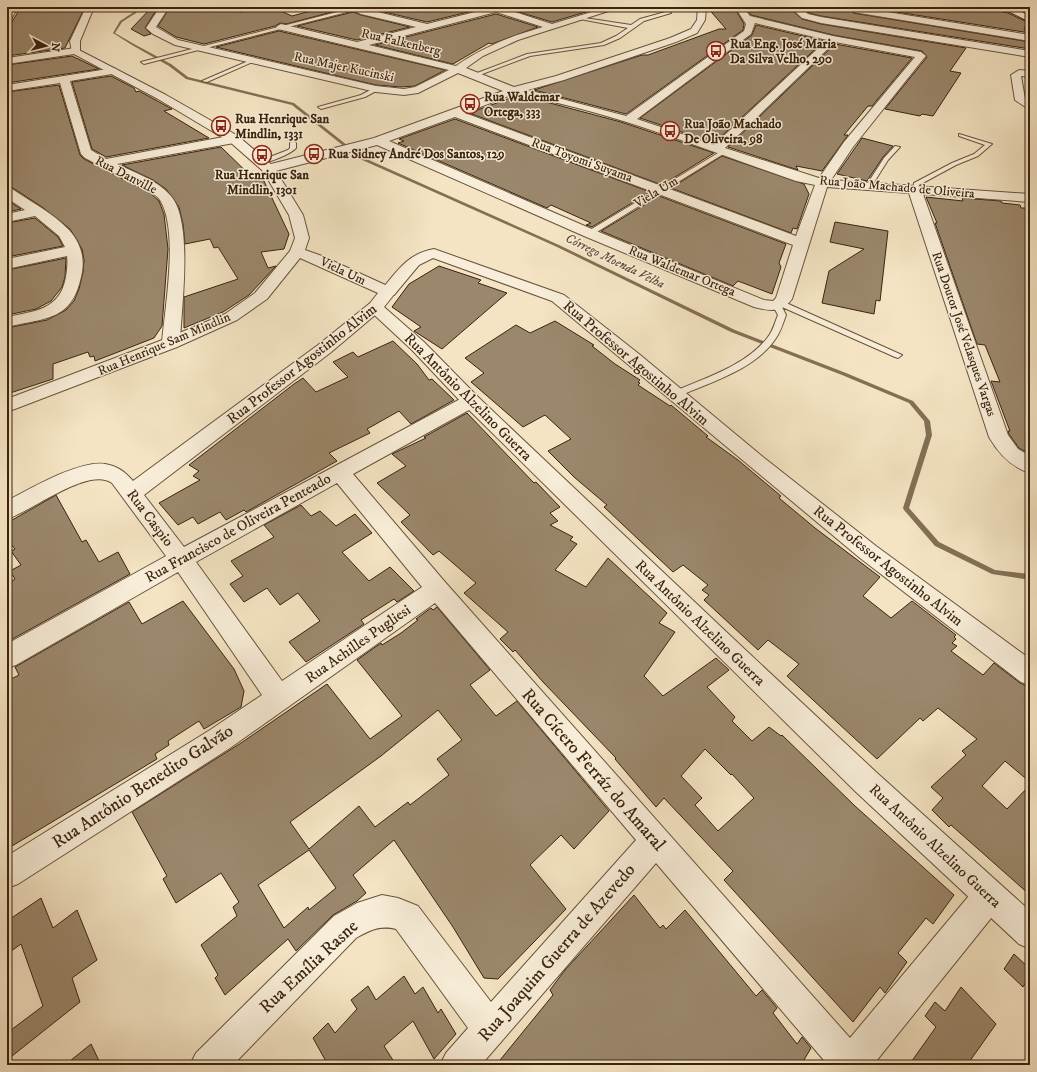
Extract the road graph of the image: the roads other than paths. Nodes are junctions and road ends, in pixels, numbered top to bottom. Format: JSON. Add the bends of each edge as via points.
{"nodes":[{"id":1,"x":14,"y":7,"type":"edge"},
{"id":2,"x":90,"y":7,"type":"edge"},
{"id":3,"x":165,"y":7,"type":"edge"},
{"id":4,"x":617,"y":7,"type":"edge"},
{"id":5,"x":702,"y":7,"type":"edge"},
{"id":6,"x":739,"y":7,"type":"edge"},
{"id":7,"x":794,"y":7,"type":"edge"},
{"id":8,"x":896,"y":7,"type":"edge"},
{"id":9,"x":1004,"y":7,"type":"edge"},
{"id":10,"x":1012,"y":7,"type":"edge"},
{"id":11,"x":350,"y":8,"type":"edge"},
{"id":12,"x":498,"y":8,"type":"edge"},
{"id":13,"x":847,"y":9,"type":"dead end"},
{"id":14,"x":669,"y":12,"type":"dead end"},
{"id":15,"x":1030,"y":15,"type":"edge"},
{"id":16,"x":889,"y":16,"type":"junction"},
{"id":17,"x":580,"y":18,"type":"junction"},
{"id":18,"x":7,"y":19,"type":"edge"},
{"id":19,"x":750,"y":19,"type":"junction"},
{"id":20,"x":1005,"y":19,"type":"dead end"},
{"id":21,"x":1030,"y":19,"type":"edge"},
{"id":22,"x":1030,"y":22,"type":"edge"},
{"id":23,"x":553,"y":26,"type":"junction"},
{"id":24,"x":281,"y":27,"type":"junction"},
{"id":25,"x":427,"y":27,"type":"junction"},
{"id":26,"x":633,"y":27,"type":"junction"},
{"id":27,"x":878,"y":29,"type":"junction"},
{"id":28,"x":694,"y":31,"type":"junction"},
{"id":29,"x":705,"y":35,"type":"dead end"},
{"id":30,"x":1030,"y":38,"type":"edge"},
{"id":31,"x":833,"y":39,"type":"junction"},
{"id":32,"x":717,"y":40,"type":"dead end"},
{"id":33,"x":358,"y":45,"type":"junction"},
{"id":34,"x":731,"y":45,"type":"junction"},
{"id":35,"x":200,"y":49,"type":"junction"},
{"id":36,"x":75,"y":51,"type":"junction"},
{"id":37,"x":1030,"y":54,"type":"edge"},
{"id":38,"x":255,"y":60,"type":"junction"},
{"id":39,"x":7,"y":61,"type":"edge"},
{"id":40,"x":144,"y":62,"type":"dead end"},
{"id":41,"x":458,"y":69,"type":"junction"},
{"id":42,"x":114,"y":72,"type":"junction"},
{"id":43,"x":1030,"y":74,"type":"edge"},
{"id":44,"x":475,"y":75,"type":"junction"},
{"id":45,"x":64,"y":79,"type":"junction"},
{"id":46,"x":206,"y":81,"type":"dead end"},
{"id":47,"x":7,"y":88,"type":"edge"},
{"id":48,"x":376,"y":89,"type":"junction"},
{"id":49,"x":513,"y":91,"type":"junction"},
{"id":50,"x":321,"y":107,"type":"dead end"},
{"id":51,"x":1030,"y":107,"type":"edge"},
{"id":52,"x":453,"y":112,"type":"junction"},
{"id":53,"x":628,"y":120,"type":"junction"},
{"id":54,"x":961,"y":135,"type":"dead end"},
{"id":55,"x":234,"y":139,"type":"junction"},
{"id":56,"x":372,"y":142,"type":"junction"},
{"id":57,"x":293,"y":143,"type":"dead end"},
{"id":58,"x":897,"y":147,"type":"dead end"},
{"id":59,"x":720,"y":151,"type":"junction"},
{"id":60,"x":104,"y":163,"type":"junction"},
{"id":61,"x":264,"y":165,"type":"junction"},
{"id":62,"x":822,"y":183,"type":"junction"},
{"id":63,"x":870,"y":186,"type":"junction"},
{"id":64,"x":661,"y":189,"type":"junction"},
{"id":65,"x":915,"y":190,"type":"junction"},
{"id":66,"x":7,"y":192,"type":"edge"},
{"id":67,"x":1030,"y":198,"type":"edge"},
{"id":68,"x":36,"y":212,"type":"junction"},
{"id":69,"x":7,"y":218,"type":"edge"},
{"id":70,"x":589,"y":233,"type":"junction"},
{"id":71,"x":801,"y":243,"type":"junction"},
{"id":72,"x":73,"y":250,"type":"junction"},
{"id":73,"x":297,"y":252,"type":"junction"},
{"id":74,"x":7,"y":264,"type":"edge"},
{"id":75,"x":382,"y":300,"type":"junction"},
{"id":76,"x":779,"y":305,"type":"junction"},
{"id":77,"x":7,"y":322,"type":"edge"},
{"id":78,"x":171,"y":343,"type":"junction"},
{"id":79,"x":898,"y":355,"type":"dead end"},
{"id":80,"x":676,"y":394,"type":"junction"},
{"id":81,"x":471,"y":401,"type":"junction"},
{"id":82,"x":7,"y":406,"type":"edge"},
{"id":83,"x":1030,"y":466,"type":"edge"},
{"id":84,"x":340,"y":472,"type":"junction"},
{"id":85,"x":132,"y":493,"type":"junction"},
{"id":86,"x":7,"y":511,"type":"edge"},
{"id":87,"x":181,"y":559,"type":"junction"},
{"id":88,"x":437,"y":589,"type":"junction"},
{"id":89,"x":7,"y":657,"type":"edge"},
{"id":90,"x":1030,"y":674,"type":"edge"},
{"id":91,"x":278,"y":698,"type":"junction"},
{"id":92,"x":655,"y":841,"type":"junction"},
{"id":93,"x":7,"y":873,"type":"edge"},
{"id":94,"x":989,"y":896,"type":"junction"},
{"id":95,"x":1030,"y":933,"type":"edge"},
{"id":96,"x":490,"y":1029,"type":"junction"},
{"id":97,"x":208,"y":1065,"type":"edge"},
{"id":98,"x":458,"y":1065,"type":"edge"},
{"id":99,"x":850,"y":1065,"type":"edge"}],
"edges":[{"from":1,"to":18,"type":"street"},
{"from":2,"to":36,"type":"street","via":[[74,45]]},
{"from":3,"to":35,"type":"street","name":"Rua Majer Kucinski","via":[[154,21],[152,30],[175,42]]},
{"from":4,"to":17,"type":"street","name":"Rua Majer Kucinski"},
{"from":5,"to":28,"type":"street","via":[[700,20]]},
{"from":6,"to":19,"type":"street"},
{"from":7,"to":27,"type":"street","via":[[811,18]]},
{"from":8,"to":16,"type":"street"},
{"from":9,"to":21,"type":"street"},
{"from":10,"to":15,"type":"street"},
{"from":11,"to":24,"type":"lane"},
{"from":11,"to":25,"type":"street"},
{"from":12,"to":23,"type":"street"},
{"from":12,"to":25,"type":"street"},
{"from":13,"to":16,"type":"street"},
{"from":14,"to":26,"type":"lane","via":[[648,18]]},
{"from":16,"to":27,"type":"street"},
{"from":16,"to":30,"type":"street"},
{"from":17,"to":23,"type":"street","name":"Rua Majer Kucinski"},
{"from":17,"to":26,"type":"lane"},
{"from":19,"to":31,"type":"street"},
{"from":19,"to":34,"type":"street","via":[[748,32]]},
{"from":20,"to":22,"type":"street"},
{"from":23,"to":41,"type":"street","name":"Rua Majer Kucinski","via":[[499,44]]},
{"from":24,"to":33,"type":"street","name":"Rua Falkenberg"},
{"from":24,"to":35,"type":"lane"},
{"from":25,"to":33,"type":"street"},
{"from":26,"to":44,"type":"lane","via":[[602,44],[529,55]]},
{"from":27,"to":37,"type":"street"},
{"from":28,"to":29,"type":"street"},
{"from":28,"to":49,"type":"street","via":[[602,64]]},
{"from":31,"to":59,"type":"street"},
{"from":31,"to":62,"type":"street","via":[[921,56],[853,139]]},
{"from":32,"to":34,"type":"street"},
{"from":33,"to":41,"type":"street","name":"Rua Falkenberg"},
{"from":34,"to":53,"type":"street"},
{"from":35,"to":38,"type":"street","name":"Rua Majer Kucinski"},
{"from":35,"to":40,"type":"lane"},
{"from":36,"to":39,"type":"street"},
{"from":36,"to":42,"type":"street","name":"Rua Henrique Sam Mindlin"},
{"from":38,"to":46,"type":"lane"},
{"from":38,"to":48,"type":"street","name":"Rua Majer Kucinski"},
{"from":41,"to":44,"type":"street","name":"Rua Falkenberg"},
{"from":41,"to":48,"type":"street","name":"Rua Majer Kucinski","via":[[411,92]]},
{"from":42,"to":45,"type":"street"},
{"from":42,"to":55,"type":"street","name":"Rua Henrique Sam Mindlin"},
{"from":43,"to":51,"type":"street","via":[[1016,75],[1020,100]]},
{"from":44,"to":49,"type":"street","name":"Rua Falkenberg"},
{"from":45,"to":47,"type":"street"},
{"from":45,"to":60,"type":"street","name":"Rua Danville","via":[[85,150]]},
{"from":48,"to":50,"type":"lane","via":[[363,96]]},
{"from":49,"to":52,"type":"street"},
{"from":49,"to":53,"type":"street","name":"Rua João Machado de Oliveira"},
{"from":52,"to":56,"type":"street"},
{"from":52,"to":64,"type":"street","name":"Rua Toyomi Suyama"},
{"from":53,"to":59,"type":"street","name":"Rua João Machado de Oliveira"},
{"from":54,"to":65,"type":"lane","via":[[989,144],[976,155],[916,184]]},
{"from":55,"to":60,"type":"street"},
{"from":55,"to":61,"type":"street","name":"Rua Henrique Sam Mindlin"},
{"from":56,"to":61,"type":"street","via":[[330,153]]},
{"from":56,"to":70,"type":"street","name":"Rua Waldemar Ortega"},
{"from":57,"to":61,"type":"lane","via":[[290,151]]},
{"from":58,"to":63,"type":"lane","via":[[886,159]]},
{"from":59,"to":62,"type":"street","name":"Rua João Machado de Oliveira"},
{"from":59,"to":64,"type":"lane","name":"Viela Um"},
{"from":60,"to":78,"type":"street","name":"Rua Danville","via":[[162,193],[175,221],[178,240]]},
{"from":61,"to":73,"type":"street","name":"Rua Henrique Sam Mindlin","via":[[296,215],[302,238]]},
{"from":62,"to":63,"type":"street","name":"Rua João Machado de Oliveira"},
{"from":62,"to":71,"type":"street"},
{"from":63,"to":65,"type":"street","name":"Rua João Machado de Oliveira"},
{"from":64,"to":70,"type":"lane","name":"Viela Um"},
{"from":64,"to":71,"type":"street","name":"Rua Toyomi Suyama"},
{"from":65,"to":67,"type":"street","name":"Rua João Machado de Oliveira"},
{"from":65,"to":83,"type":"street","name":"Rua Doutor José Velasques Vargas","via":[[999,437],[1011,454]]},
{"from":66,"to":68,"type":"street"},
{"from":68,"to":69,"type":"street"},
{"from":68,"to":72,"type":"street","via":[[64,234]]},
{"from":70,"to":76,"type":"street","name":"Rua Waldemar Ortega","via":[[760,304]]},
{"from":71,"to":76,"type":"street","via":[[784,299]]},
{"from":72,"to":74,"type":"street"},
{"from":72,"to":77,"type":"street","via":[[76,266],[66,299],[42,314]]},
{"from":73,"to":75,"type":"street","name":"Viela Um","via":[[317,259]]},
{"from":73,"to":78,"type":"street","name":"Rua Henrique Sam Mindlin","via":[[261,296],[247,307],[216,324]]},
{"from":75,"to":80,"type":"street","name":"Rua Professor Agostinho Alvim","via":[[422,256],[434,253],[457,260],[558,298]]},
{"from":75,"to":81,"type":"street","name":"Rua Antônio Alzelino Guerra","via":[[418,346]]},
{"from":75,"to":85,"type":"street","name":"Rua Professor Agostinho Alvim","via":[[324,349]]},
{"from":76,"to":79,"type":"lane"},
{"from":76,"to":80,"type":"lane","via":[[782,315],[772,338],[757,353],[734,367]]},
{"from":78,"to":82,"type":"street","name":"Rua Henrique Sam Mindlin"},
{"from":80,"to":90,"type":"street","name":"Rua Professor Agostinho Alvim","via":[[868,552]]},
{"from":81,"to":84,"type":"street","name":"Rua Francisco de Oliveira Penteado"},
{"from":81,"to":94,"type":"street","name":"Rua Antônio Alzelino Guerra","via":[[768,688]]},
{"from":84,"to":87,"type":"street","name":"Rua Francisco de Oliveira Penteado"},
{"from":84,"to":88,"type":"street","name":"Rua Cícero Ferráz do Amaral"},
{"from":85,"to":86,"type":"street","name":"Rua Caspio","via":[[112,473],[97,471],[78,477]]},
{"from":85,"to":87,"type":"street","name":"Rua Caspio"},
{"from":87,"to":89,"type":"street","name":"Rua Francisco de Oliveira Penteado"},
{"from":87,"to":91,"type":"street","name":"Rua Caspio"},
{"from":88,"to":91,"type":"street","name":"Rua Achilles Pugliesi"},
{"from":88,"to":92,"type":"street","name":"Rua Cícero Ferráz do Amaral"},
{"from":91,"to":93,"type":"street","name":"Rua Antônio Benedito Galvão","via":[[220,739]]},
{"from":92,"to":96,"type":"street","name":"Rua Joaquim Guerra de Azevedo"},
{"from":92,"to":99,"type":"street","name":"Rua Cícero Ferráz do Amaral"},
{"from":94,"to":95,"type":"street","name":"Rua Antônio Alzelino Guerra"},
{"from":94,"to":99,"type":"street"},
{"from":96,"to":97,"type":"street","name":"Rua Emília Rasne","via":[[407,917],[393,910],[379,911],[345,927]]},
{"from":96,"to":98,"type":"street","name":"Rua Joaquim Guerra de Azevedo"}]}
